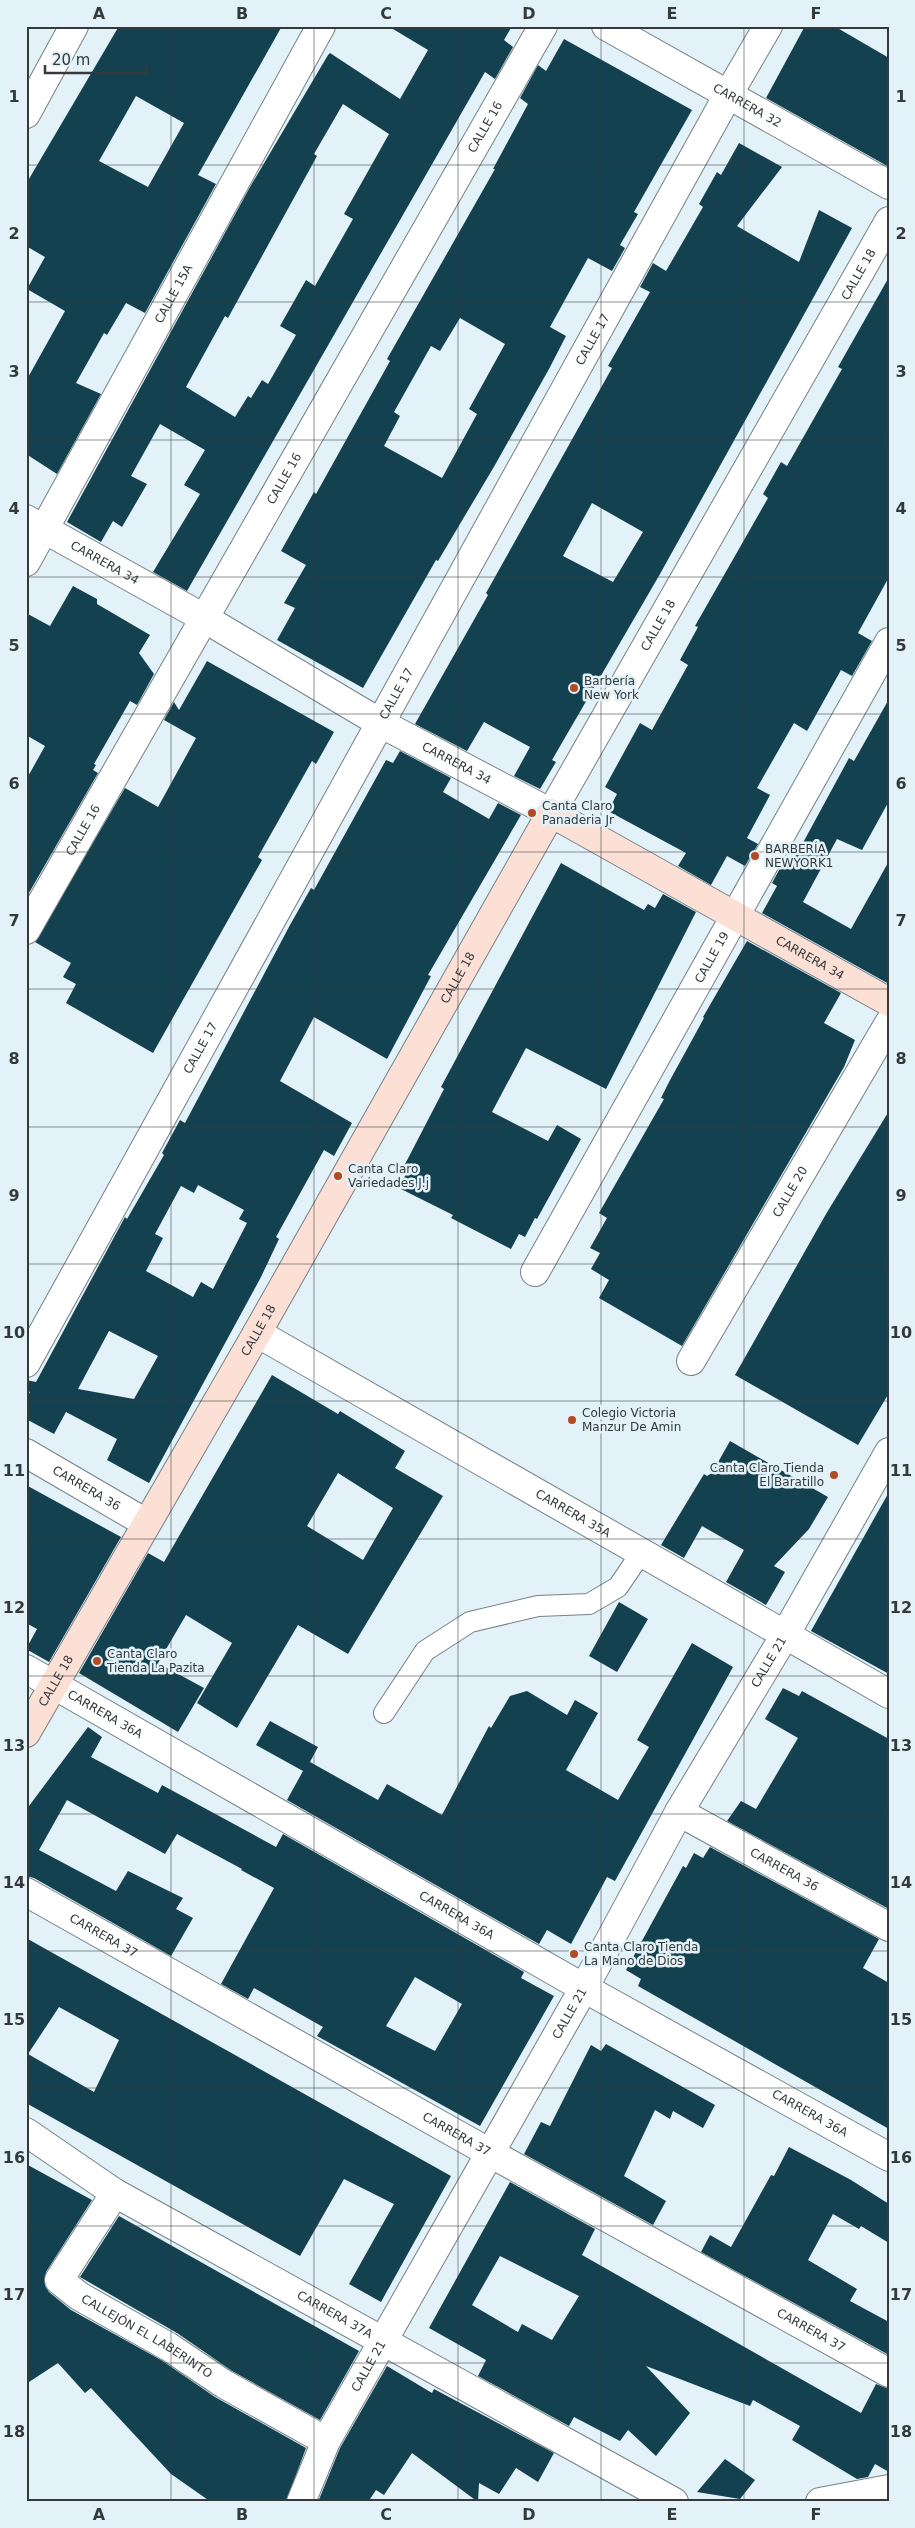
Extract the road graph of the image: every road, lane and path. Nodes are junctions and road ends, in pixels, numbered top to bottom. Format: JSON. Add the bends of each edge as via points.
{"nodes":[{"id":1,"x":74,"y":26,"type":"edge"},
{"id":2,"x":321,"y":26,"type":"edge"},
{"id":3,"x":543,"y":26,"type":"edge"},
{"id":4,"x":606,"y":26,"type":"edge"},
{"id":5,"x":768,"y":26,"type":"edge"},
{"id":6,"x":728,"y":95,"type":"junction"},
{"id":7,"x":26,"y":114,"type":"edge"},
{"id":8,"x":889,"y":185,"type":"edge"},
{"id":9,"x":889,"y":221,"type":"edge"},
{"id":10,"x":36,"y":524,"type":"edge"},
{"id":11,"x":26,"y":562,"type":"edge"},
{"id":12,"x":204,"y":618,"type":"junction"},
{"id":13,"x":889,"y":642,"type":"edge"},
{"id":14,"x":382,"y":724,"type":"junction"},
{"id":15,"x":551,"y":813,"type":"junction"},
{"id":16,"x":735,"y":916,"type":"junction"},
{"id":17,"x":26,"y":930,"type":"edge"},
{"id":18,"x":889,"y":1002,"type":"edge"},
{"id":19,"x":889,"y":1023,"type":"edge"},
{"id":20,"x":535,"y":1272,"type":"dead end"},
{"id":21,"x":257,"y":1333,"type":"junction"},
{"id":22,"x":691,"y":1360,"type":"dead end"},
{"id":23,"x":26,"y":1364,"type":"edge"},
{"id":24,"x":26,"y":1453,"type":"edge"},
{"id":25,"x":886,"y":1464,"type":"edge"},
{"id":26,"x":146,"y":1522,"type":"junction"},
{"id":27,"x":642,"y":1553,"type":"junction"},
{"id":28,"x":784,"y":1635,"type":"junction"},
{"id":29,"x":26,"y":1669,"type":"edge"},
{"id":30,"x":54,"y":1685,"type":"junction"},
{"id":31,"x":889,"y":1694,"type":"edge"},
{"id":32,"x":384,"y":1712,"type":"dead end"},
{"id":33,"x":26,"y":1733,"type":"edge"},
{"id":34,"x":679,"y":1812,"type":"junction"},
{"id":35,"x":26,"y":1892,"type":"edge"},
{"id":36,"x":889,"y":1927,"type":"edge"},
{"id":37,"x":584,"y":1988,"type":"junction"},
{"id":38,"x":26,"y":2132,"type":"edge"},
{"id":39,"x":490,"y":2153,"type":"junction"},
{"id":40,"x":889,"y":2157,"type":"edge"},
{"id":41,"x":115,"y":2193,"type":"junction"},
{"id":42,"x":383,"y":2342,"type":"junction"},
{"id":43,"x":889,"y":2373,"type":"edge"},
{"id":44,"x":326,"y":2441,"type":"junction"},
{"id":45,"x":889,"y":2489,"type":"edge"},
{"id":46,"x":301,"y":2502,"type":"edge"},
{"id":47,"x":674,"y":2502,"type":"edge"},
{"id":48,"x":820,"y":2502,"type":"edge"}],
"edges":[{"from":1,"to":7,"type":"street"},
{"from":2,"to":10,"type":"street","name":"CALLE 15A"},
{"from":3,"to":12,"type":"street","name":"CALLE 16"},
{"from":4,"to":6,"type":"street","name":"CARRERA 32"},
{"from":5,"to":6,"type":"street","name":"CALLE 17"},
{"from":6,"to":8,"type":"street","name":"CARRERA 32"},
{"from":6,"to":14,"type":"street","name":"CALLE 17"},
{"from":9,"to":15,"type":"street","name":"CALLE 18"},
{"from":10,"to":11,"type":"street","name":"CALLE 15A"},
{"from":10,"to":12,"type":"street","name":"CARRERA 34"},
{"from":12,"to":14,"type":"street","name":"CARRERA 34"},
{"from":12,"to":17,"type":"street","name":"CALLE 16"},
{"from":13,"to":16,"type":"street","name":"CALLE 19"},
{"from":14,"to":15,"type":"street","name":"CARRERA 34"},
{"from":14,"to":23,"type":"street","name":"CALLE 17"},
{"from":15,"to":16,"type":"street","name":"CARRERA 34"},
{"from":15,"to":21,"type":"street","name":"CALLE 18"},
{"from":16,"to":18,"type":"street","name":"CARRERA 34"},
{"from":16,"to":20,"type":"street","name":"CALLE 19"},
{"from":19,"to":22,"type":"street","name":"CALLE 20"},
{"from":21,"to":26,"type":"street","name":"CALLE 18"},
{"from":21,"to":27,"type":"street","name":"CARRERA 35A"},
{"from":24,"to":26,"type":"street","name":"CARRERA 36"},
{"from":25,"to":28,"type":"street","name":"CALLE 21"},
{"from":26,"to":30,"type":"street","name":"CALLE 18"},
{"from":27,"to":28,"type":"street","name":"CARRERA 35A"},
{"from":27,"to":32,"type":"lane","via":[[618,1587],[589,1604],[538,1606],[470,1622],[425,1651]]},
{"from":28,"to":31,"type":"street","name":"CARRERA 35A"},
{"from":28,"to":34,"type":"street","name":"CALLE 21"},
{"from":29,"to":30,"type":"street","name":"CARRERA 36A"},
{"from":30,"to":33,"type":"street","name":"CALLE 18"},
{"from":30,"to":37,"type":"street","name":"CARRERA 36A"},
{"from":34,"to":36,"type":"street","name":"CARRERA 36"},
{"from":34,"to":37,"type":"street","name":"CALLE 21"},
{"from":35,"to":39,"type":"street","name":"CARRERA 37"},
{"from":37,"to":39,"type":"street","name":"CALLE 21"},
{"from":37,"to":40,"type":"street","name":"CARRERA 36A"},
{"from":38,"to":41,"type":"street","name":"CARRERA 37A"},
{"from":39,"to":42,"type":"street","name":"CALLE 21"},
{"from":39,"to":43,"type":"street","name":"CARRERA 37"},
{"from":41,"to":42,"type":"street","name":"CARRERA 37A"},
{"from":41,"to":44,"type":"street","name":"CALLEJÓN EL LABERINTO","via":[[59,2280],[79,2296],[169,2347],[224,2384]]},
{"from":42,"to":44,"type":"street","name":"CALLE 21"},
{"from":42,"to":47,"type":"street","name":"CARRERA 37A"},
{"from":44,"to":46,"type":"street","name":"CALLE 21"},
{"from":45,"to":48,"type":"street"}]}
